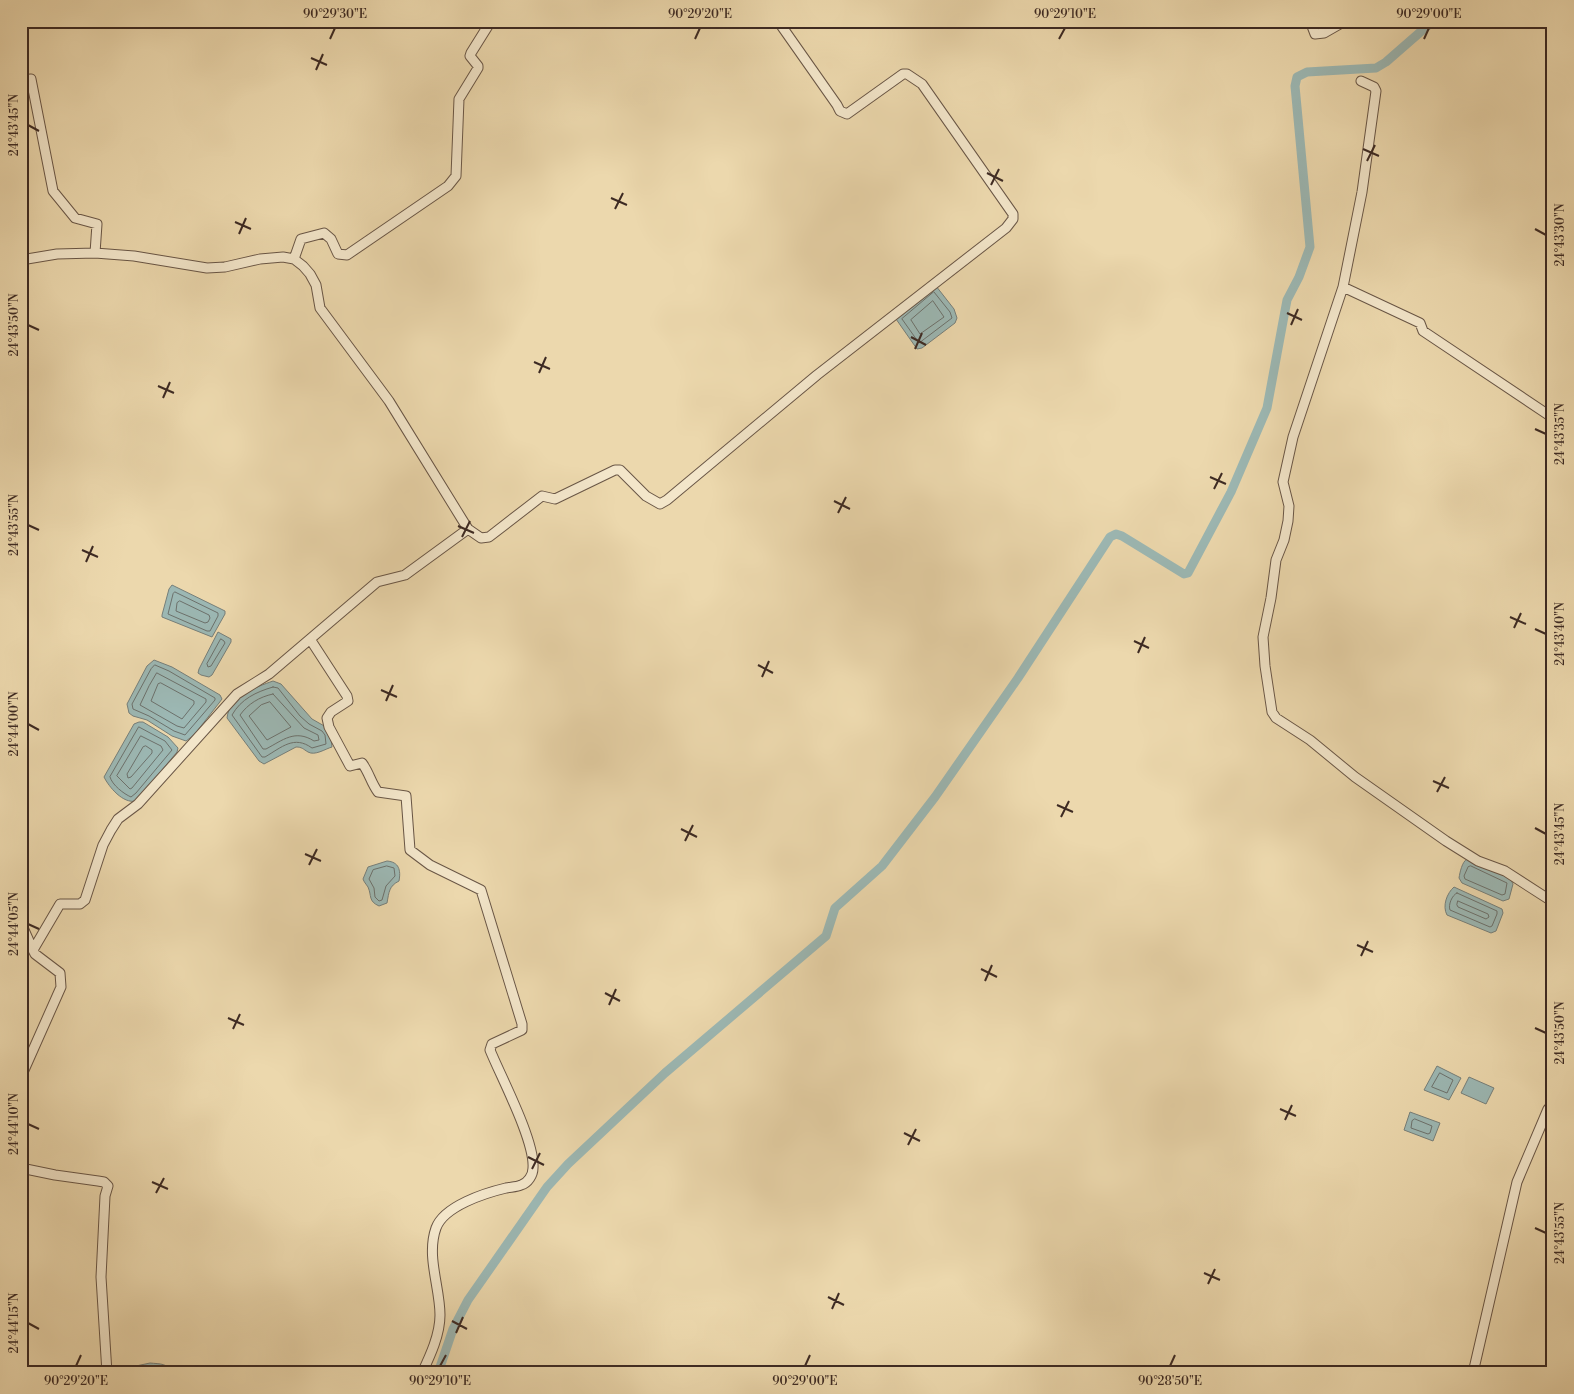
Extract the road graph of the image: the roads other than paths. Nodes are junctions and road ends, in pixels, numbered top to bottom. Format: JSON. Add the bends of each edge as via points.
{"nodes":[{"id":1,"x":491,"y":21,"type":"edge"},
{"id":2,"x":778,"y":21,"type":"edge"},
{"id":3,"x":1310,"y":21,"type":"edge"},
{"id":4,"x":1345,"y":21,"type":"edge"},
{"id":5,"x":21,"y":80,"type":"edge"},
{"id":6,"x":1361,"y":81,"type":"dead end"},
{"id":7,"x":94,"y":253,"type":"junction"},
{"id":8,"x":294,"y":259,"type":"junction"},
{"id":9,"x":21,"y":260,"type":"edge"},
{"id":10,"x":1342,"y":287,"type":"junction"},
{"id":11,"x":1553,"y":418,"type":"edge"},
{"id":12,"x":468,"y":529,"type":"junction"},
{"id":13,"x":310,"y":638,"type":"junction"},
{"id":14,"x":1553,"y":902,"type":"edge"},
{"id":15,"x":21,"y":923,"type":"edge"},
{"id":16,"x":33,"y":950,"type":"junction"},
{"id":17,"x":21,"y":1077,"type":"edge"},
{"id":18,"x":1553,"y":1109,"type":"edge"},
{"id":19,"x":21,"y":1168,"type":"edge"},
{"id":20,"x":107,"y":1373,"type":"edge"},
{"id":21,"x":422,"y":1373,"type":"edge"},
{"id":22,"x":1473,"y":1373,"type":"edge"}],
"edges":[{"from":1,"to":8,"type":"street","via":[[470,56],[478,68],[459,99],[456,176],[448,186],[347,255],[338,254],[324,233],[301,239]]},
{"from":2,"to":12,"type":"street","via":[[840,111],[847,114],[856,109],[903,74],[922,84],[1013,214],[1013,219],[1006,228],[817,375],[660,504],[646,496],[620,470],[615,470],[555,499],[542,496],[486,538]]},
{"from":3,"to":4,"type":"street","via":[[1315,34],[1324,33]]},
{"from":5,"to":7,"type":"street","via":[[31,79],[53,191],[75,218],[96,224]]},
{"from":6,"to":10,"type":"street","via":[[1376,91],[1362,192]]},
{"from":7,"to":8,"type":"street","via":[[207,268],[283,257]]},
{"from":7,"to":9,"type":"street","via":[[57,254]]},
{"from":8,"to":12,"type":"street","via":[[310,274],[316,285],[320,308],[389,401]]},
{"from":10,"to":11,"type":"street","via":[[1420,323],[1423,331]]},
{"from":10,"to":14,"type":"street","via":[[1293,437],[1283,482],[1289,506],[1288,521],[1276,560],[1263,636],[1272,712],[1355,777],[1446,841],[1478,861],[1505,871]]},
{"from":12,"to":13,"type":"street","via":[[405,575],[377,582]]},
{"from":13,"to":16,"type":"street","via":[[269,674],[237,694],[138,804],[118,819],[103,845],[85,900],[80,904],[60,904]]},
{"from":13,"to":21,"type":"street","via":[[347,696],[348,701],[327,718],[350,766],[362,763],[378,792],[406,796],[410,850],[430,865],[481,890],[522,1024],[522,1030],[492,1044],[490,1050],[528,1139],[534,1166],[532,1174],[522,1185],[463,1202],[441,1220],[436,1229],[432,1246],[440,1316],[437,1336]]},
{"from":15,"to":16,"type":"street"},
{"from":16,"to":17,"type":"street","via":[[60,973],[60,987]]},
{"from":18,"to":22,"type":"street","via":[[1548,1109],[1517,1182]]},
{"from":19,"to":20,"type":"street","via":[[104,1182],[108,1186],[101,1277]]}]}
